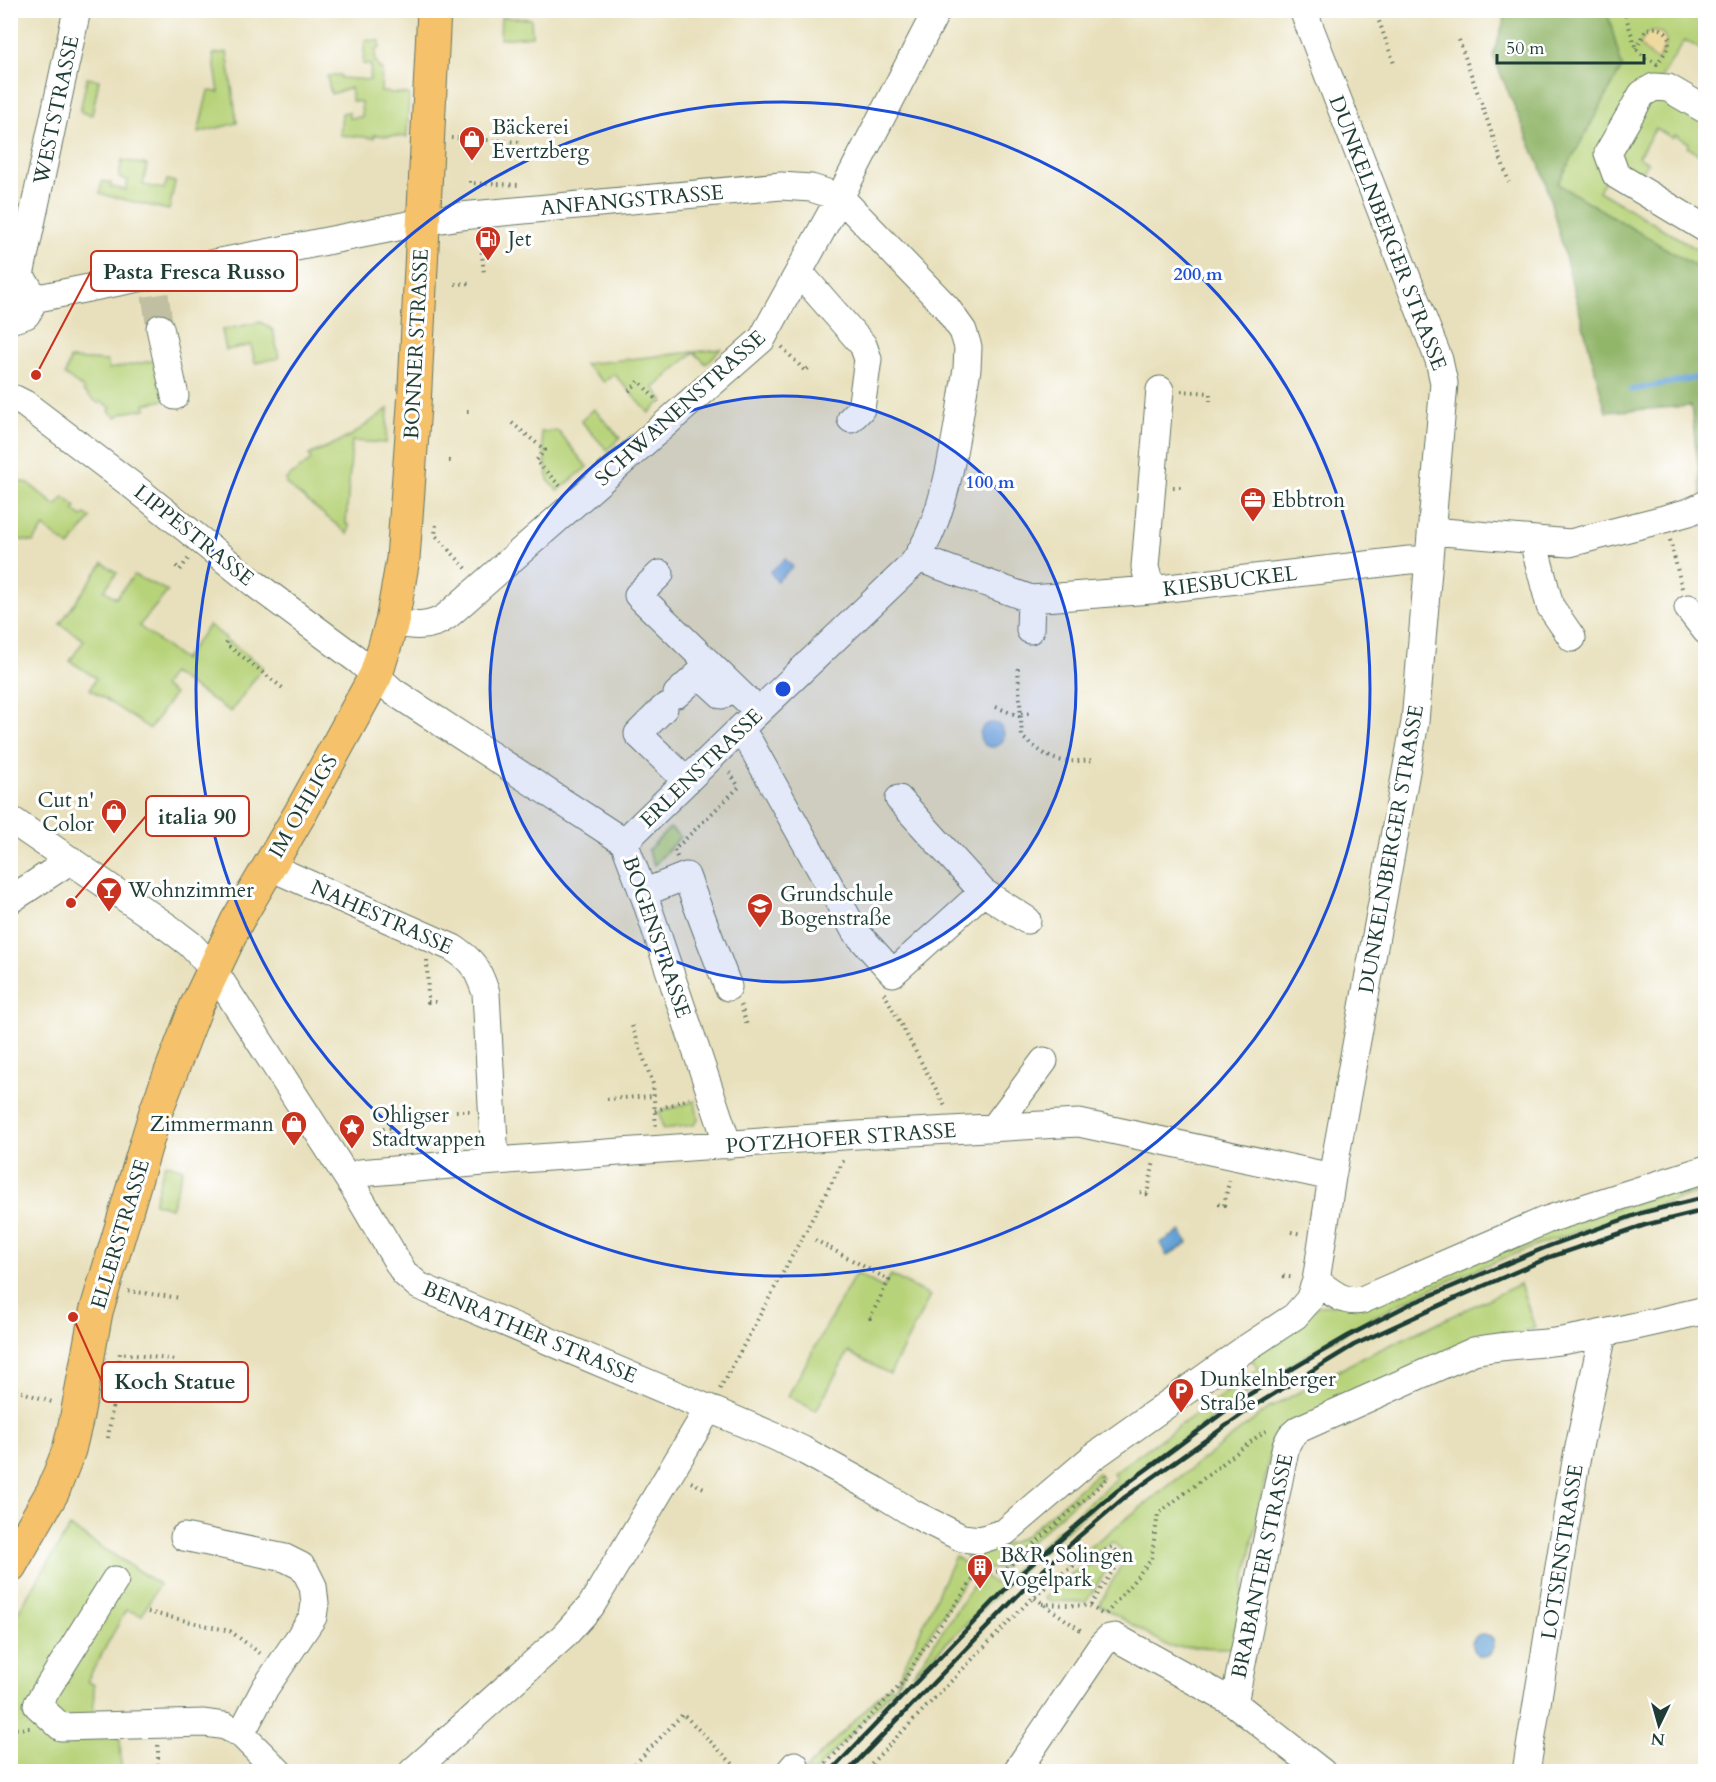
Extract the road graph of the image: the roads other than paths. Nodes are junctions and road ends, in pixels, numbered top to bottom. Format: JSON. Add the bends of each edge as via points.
{"nodes":[{"id":1,"x":77,"y":10,"type":"edge"},
{"id":2,"x":434,"y":10,"type":"edge"},
{"id":3,"x":937,"y":10,"type":"edge"},
{"id":4,"x":1303,"y":10,"type":"edge"},
{"id":5,"x":1706,"y":110,"type":"edge"},
{"id":6,"x":840,"y":197,"type":"junction"},
{"id":7,"x":423,"y":222,"type":"junction"},
{"id":8,"x":1706,"y":229,"type":"edge"},
{"id":9,"x":799,"y":272,"type":"junction"},
{"id":10,"x":21,"y":286,"type":"edge"},
{"id":11,"x":10,"y":320,"type":"edge"},
{"id":12,"x":160,"y":328,"type":"tunnel mouth"},
{"id":13,"x":1160,"y":390,"type":"dead end"},
{"id":14,"x":175,"y":396,"type":"dead end"},
{"id":15,"x":10,"y":400,"type":"edge"},
{"id":16,"x":851,"y":419,"type":"dead end"},
{"id":17,"x":1706,"y":504,"type":"edge"},
{"id":18,"x":1432,"y":531,"type":"junction"},
{"id":19,"x":1533,"y":541,"type":"junction"},
{"id":20,"x":918,"y":558,"type":"junction"},
{"id":21,"x":1429,"y":560,"type":"junction"},
{"id":22,"x":660,"y":574,"type":"dead end"},
{"id":23,"x":1151,"y":590,"type":"junction"},
{"id":24,"x":1031,"y":599,"type":"junction"},
{"id":25,"x":1688,"y":608,"type":"road end"},
{"id":26,"x":392,"y":622,"type":"junction"},
{"id":27,"x":1030,"y":630,"type":"dead end"},
{"id":28,"x":1706,"y":631,"type":"edge"},
{"id":29,"x":1572,"y":638,"type":"dead end"},
{"id":30,"x":376,"y":675,"type":"junction"},
{"id":31,"x":749,"y":720,"type":"junction"},
{"id":32,"x":687,"y":781,"type":"junction"},
{"id":33,"x":898,"y":799,"type":"dead end"},
{"id":34,"x":10,"y":819,"type":"edge"},
{"id":35,"x":624,"y":842,"type":"junction"},
{"id":36,"x":71,"y":860,"type":"junction"},
{"id":37,"x":268,"y":866,"type":"junction"},
{"id":38,"x":983,"y":892,"type":"junction"},
{"id":39,"x":643,"y":893,"type":"junction"},
{"id":40,"x":10,"y":900,"type":"edge"},
{"id":41,"x":1027,"y":920,"type":"dead end"},
{"id":42,"x":213,"y":969,"type":"junction"},
{"id":43,"x":728,"y":987,"type":"dead end"},
{"id":44,"x":1044,"y":1061,"type":"dead end"},
{"id":45,"x":994,"y":1128,"type":"junction"},
{"id":46,"x":728,"y":1145,"type":"junction"},
{"id":47,"x":495,"y":1161,"type":"junction"},
{"id":48,"x":1706,"y":1169,"type":"edge"},
{"id":49,"x":1332,"y":1177,"type":"junction"},
{"id":50,"x":350,"y":1182,"type":"junction"},
{"id":51,"x":1316,"y":1281,"type":"junction"},
{"id":52,"x":1706,"y":1310,"type":"edge"},
{"id":53,"x":1603,"y":1334,"type":"junction"},
{"id":54,"x":710,"y":1408,"type":"junction"},
{"id":55,"x":184,"y":1537,"type":"dead end"},
{"id":56,"x":980,"y":1539,"type":"joint"},
{"id":57,"x":10,"y":1566,"type":"edge"},
{"id":58,"x":115,"y":1580,"type":"dead end"},
{"id":59,"x":1234,"y":1703,"type":"junction"},
{"id":60,"x":241,"y":1734,"type":"junction"},
{"id":61,"x":279,"y":1772,"type":"edge"},
{"id":62,"x":412,"y":1772,"type":"edge"},
{"id":63,"x":1016,"y":1772,"type":"edge"},
{"id":64,"x":1322,"y":1772,"type":"edge"},
{"id":65,"x":1526,"y":1772,"type":"edge"}],
"edges":[{"from":1,"to":10,"type":"street","name":"WESTSTRASSE"},
{"from":2,"to":7,"type":"main road","name":"BONNER STRASSE"},
{"from":3,"to":6,"type":"street","name":"SCHWANENSTRASSE"},
{"from":4,"to":18,"type":"street","name":"DUNKELNBERGER STRASSE","via":[[1439,360],[1444,383]]},
{"from":5,"to":8,"type":"street","via":[[1668,88],[1654,87],[1642,94],[1608,153],[1616,175]]},
{"from":6,"to":7,"type":"street","name":"ANFANGSTRASSE","via":[[811,188],[781,186]]},
{"from":6,"to":9,"type":"street","name":"SCHWANENSTRASSE"},
{"from":6,"to":20,"type":"street","name":"ERLENSTRASSE","via":[[946,307],[963,331],[968,347],[968,369],[938,518]]},
{"from":7,"to":10,"type":"street","name":"ANFANGSTRASSE","via":[[153,285]]},
{"from":7,"to":26,"type":"main road","name":"BONNER STRASSE","via":[[403,559]]},
{"from":9,"to":16,"type":"street","via":[[867,353],[861,409]]},
{"from":9,"to":26,"type":"street","name":"SCHWANENSTRASSE","via":[[767,332],[753,347],[439,622],[422,626]]},
{"from":10,"to":11,"type":"street","via":[[30,310],[20,319]]},
{"from":12,"to":14,"type":"street"},
{"from":13,"to":23,"type":"street","via":[[1145,567]]},
{"from":15,"to":30,"type":"street","name":"LIPPESTRASSE","via":[[34,410]]},
{"from":17,"to":19,"type":"street","via":[[1689,512],[1570,543]]},
{"from":18,"to":19,"type":"street"},
{"from":18,"to":21,"type":"street","name":"DUNKELNBERGER STRASSE"},
{"from":19,"to":29,"type":"street","via":[[1550,606]]},
{"from":20,"to":24,"type":"street","name":"KIESBUCKEL"},
{"from":20,"to":31,"type":"street","name":"ERLENSTRASSE"},
{"from":21,"to":23,"type":"street","name":"KIESBUCKEL"},
{"from":21,"to":49,"type":"street","name":"DUNKELNBERGER STRASSE","via":[[1415,722]]},
{"from":22,"to":31,"type":"street","via":[[638,595]]},
{"from":23,"to":24,"type":"street","name":"KIESBUCKEL"},
{"from":24,"to":27,"type":"street"},
{"from":25,"to":28,"type":"street"},
{"from":26,"to":30,"type":"main road","name":"BONNER STRASSE"},
{"from":30,"to":35,"type":"street","name":"BOGENSTRASSE","via":[[394,692]]},
{"from":30,"to":37,"type":"main road","name":"IM OHLIGS"},
{"from":31,"to":32,"type":"street","name":"ERLENSTRASSE"},
{"from":31,"to":32,"type":"street","via":[[699,674],[671,701],[638,734]]},
{"from":31,"to":38,"type":"street","via":[[751,745],[855,932],[893,974]]},
{"from":32,"to":35,"type":"street","name":"ERLENSTRASSE"},
{"from":33,"to":38,"type":"street"},
{"from":34,"to":36,"type":"street","name":"BENRATHER STRASSE"},
{"from":35,"to":39,"type":"street","name":"BOGENSTRASSE"},
{"from":36,"to":40,"type":"street"},
{"from":36,"to":42,"type":"street","name":"BENRATHER STRASSE","via":[[190,944]]},
{"from":37,"to":42,"type":"main road","name":"IM OHLIGS"},
{"from":37,"to":47,"type":"street","name":"NAHESTRASSE","via":[[470,958],[486,993]]},
{"from":38,"to":41,"type":"street"},
{"from":39,"to":43,"type":"street","via":[[686,876]]},
{"from":39,"to":46,"type":"street","name":"BOGENSTRASSE"},
{"from":42,"to":50,"type":"street","name":"BENRATHER STRASSE"},
{"from":42,"to":57,"type":"main road","name":"ELLERSTRASSE","via":[[156,1111],[96,1312],[69,1450],[53,1491]]},
{"from":44,"to":45,"type":"street"},
{"from":45,"to":46,"type":"street","name":"POTZHOFER STRASSE"},
{"from":45,"to":49,"type":"street","name":"POTZHOFER STRASSE","via":[[1079,1123]]},
{"from":46,"to":47,"type":"street","name":"POTZHOFER STRASSE"},
{"from":47,"to":50,"type":"street","name":"POTZHOFER STRASSE","via":[[360,1173]]},
{"from":48,"to":51,"type":"street","via":[[1546,1220],[1362,1300],[1342,1299]]},
{"from":49,"to":51,"type":"street","name":"DUNKELNBERGER STRASSE"},
{"from":50,"to":54,"type":"street","name":"BENRATHER STRASSE","via":[[404,1273],[419,1286]]},
{"from":51,"to":56,"type":"street","name":"DUNKELNBERGER STRASSE","via":[[1303,1309],[1287,1323],[1093,1457],[1005,1532]]},
{"from":52,"to":53,"type":"street","name":"BRABANTER STRASSE"},
{"from":53,"to":59,"type":"street","name":"BRABANTER STRASSE","via":[[1474,1351],[1309,1424],[1291,1436],[1286,1445]]},
{"from":53,"to":65,"type":"street","name":"LOTSENSTRASSE","via":[[1574,1473]]},
{"from":54,"to":56,"type":"street","name":"BENRATHER STRASSE","via":[[803,1450],[962,1538]]},
{"from":54,"to":62,"type":"street","via":[[591,1606],[564,1636]]},
{"from":55,"to":60,"type":"street","via":[[285,1558],[301,1566],[313,1586],[313,1617],[278,1667]]},
{"from":58,"to":60,"type":"street","via":[[38,1705],[61,1727],[204,1723],[225,1726]]},
{"from":59,"to":63,"type":"street","via":[[1120,1638],[1099,1637],[1102,1644]]},
{"from":59,"to":64,"type":"street"},
{"from":60,"to":61,"type":"street"}]}
